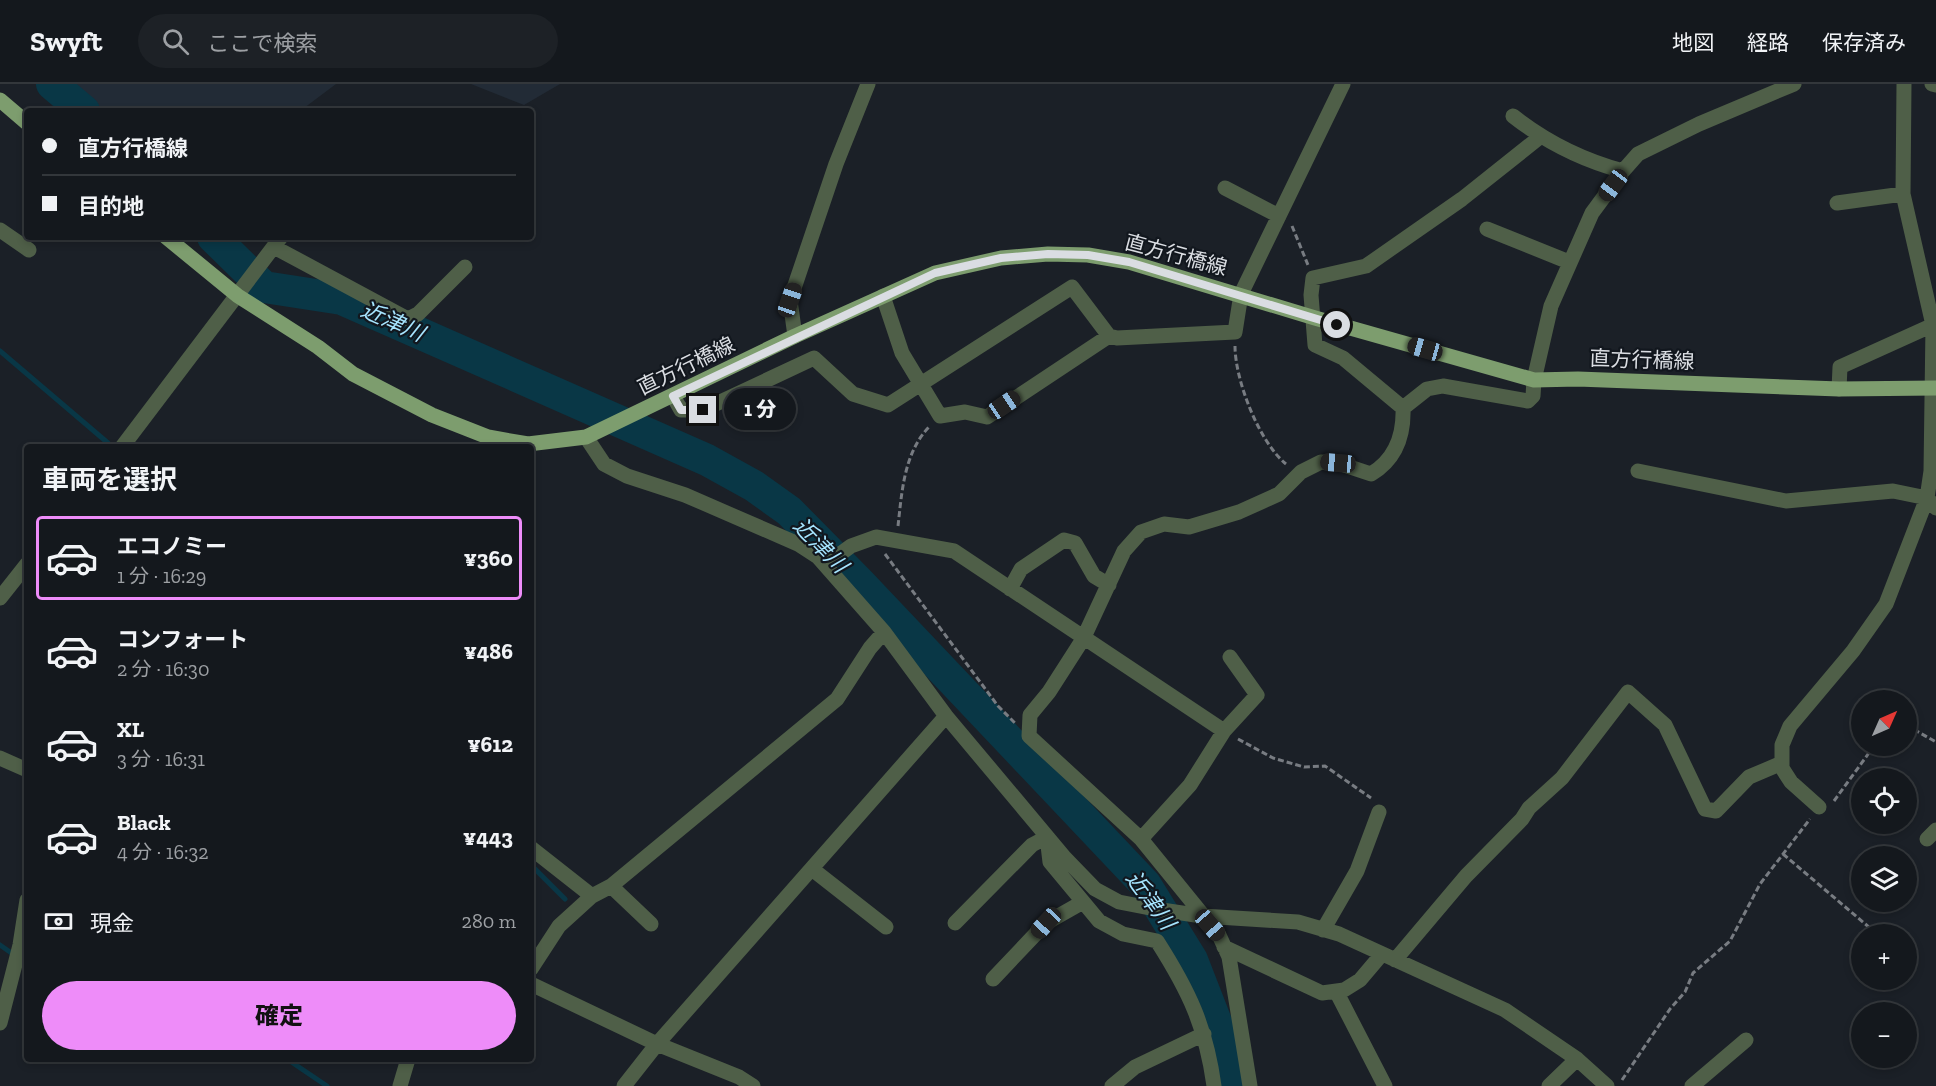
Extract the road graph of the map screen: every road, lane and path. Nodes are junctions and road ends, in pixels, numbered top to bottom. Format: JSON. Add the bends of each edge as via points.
{"nodes":[{"id":1,"x":1342,"y":84,"type":"edge"},
{"id":2,"x":1794,"y":84,"type":"edge"},
{"id":3,"x":1904,"y":84,"type":"edge"},
{"id":4,"x":1932,"y":84,"type":"edge"},
{"id":5,"x":864,"y":85,"type":"edge"},
{"id":6,"x":1936,"y":86,"type":"edge"},
{"id":7,"x":0,"y":100,"type":"edge"},
{"id":8,"x":1513,"y":116,"type":"dead end"},
{"id":9,"x":24,"y":120,"type":"edge"},
{"id":10,"x":1540,"y":137,"type":"junction"},
{"id":11,"x":1623,"y":171,"type":"junction"},
{"id":12,"x":1225,"y":188,"type":"dead end"},
{"id":13,"x":1903,"y":194,"type":"junction"},
{"id":14,"x":1837,"y":203,"type":"dead end"},
{"id":15,"x":1281,"y":211,"type":"junction"},
{"id":16,"x":1487,"y":229,"type":"dead end"},
{"id":17,"x":0,"y":230,"type":"edge"},
{"id":18,"x":170,"y":240,"type":"edge"},
{"id":19,"x":278,"y":242,"type":"edge"},
{"id":20,"x":29,"y":250,"type":"dead end"},
{"id":21,"x":1569,"y":262,"type":"junction"},
{"id":22,"x":465,"y":267,"type":"dead end"},
{"id":23,"x":1313,"y":278,"type":"junction"},
{"id":24,"x":1241,"y":294,"type":"junction"},
{"id":25,"x":239,"y":296,"type":"junction"},
{"id":26,"x":883,"y":296,"type":"junction"},
{"id":27,"x":1315,"y":318,"type":"junction"},
{"id":28,"x":1933,"y":325,"type":"junction"},
{"id":29,"x":1235,"y":332,"type":"junction"},
{"id":30,"x":795,"y":336,"type":"junction"},
{"id":31,"x":1108,"y":336,"type":"junction"},
{"id":32,"x":1534,"y":380,"type":"junction"},
{"id":33,"x":919,"y":384,"type":"junction"},
{"id":34,"x":1933,"y":388,"type":"edge"},
{"id":35,"x":1839,"y":389,"type":"junction"},
{"id":36,"x":673,"y":396,"type":"junction"},
{"id":37,"x":1404,"y":408,"type":"junction"},
{"id":38,"x":940,"y":416,"type":"junction"},
{"id":39,"x":586,"y":437,"type":"junction"},
{"id":40,"x":124,"y":444,"type":"edge"},
{"id":41,"x":1638,"y":471,"type":"dead end"},
{"id":42,"x":1301,"y":472,"type":"junction"},
{"id":43,"x":1932,"y":503,"type":"edge"},
{"id":44,"x":876,"y":537,"type":"junction"},
{"id":45,"x":896,"y":541,"type":"junction"},
{"id":46,"x":825,"y":565,"type":"junction"},
{"id":47,"x":24,"y":568,"type":"edge"},
{"id":48,"x":1109,"y":585,"type":"junction"},
{"id":49,"x":1010,"y":589,"type":"junction"},
{"id":50,"x":0,"y":597,"type":"edge"},
{"id":51,"x":884,"y":632,"type":"junction"},
{"id":52,"x":1083,"y":639,"type":"junction"},
{"id":53,"x":1230,"y":657,"type":"dead end"},
{"id":54,"x":946,"y":716,"type":"junction"},
{"id":55,"x":1224,"y":731,"type":"junction"},
{"id":56,"x":1917,"y":731,"type":"edge"},
{"id":57,"x":1029,"y":736,"type":"junction"},
{"id":58,"x":1936,"y":742,"type":"edge"},
{"id":59,"x":1867,"y":756,"type":"edge"},
{"id":60,"x":0,"y":758,"type":"edge"},
{"id":61,"x":1782,"y":763,"type":"junction"},
{"id":62,"x":24,"y":769,"type":"edge"},
{"id":63,"x":1819,"y":807,"type":"junction"},
{"id":64,"x":1379,"y":812,"type":"joint"},
{"id":65,"x":1047,"y":837,"type":"junction"},
{"id":66,"x":1140,"y":839,"type":"junction"},
{"id":67,"x":534,"y":850,"type":"edge"},
{"id":68,"x":1783,"y":854,"type":"junction"},
{"id":69,"x":812,"y":869,"type":"junction"},
{"id":70,"x":612,"y":886,"type":"junction"},
{"id":71,"x":592,"y":896,"type":"junction"},
{"id":72,"x":1083,"y":902,"type":"junction"},
{"id":73,"x":1202,"y":916,"type":"junction"},
{"id":74,"x":24,"y":919,"type":"edge"},
{"id":75,"x":955,"y":923,"type":"dead end"},
{"id":76,"x":651,"y":924,"type":"dead end"},
{"id":77,"x":1865,"y":924,"type":"edge"},
{"id":78,"x":886,"y":927,"type":"dead end"},
{"id":79,"x":1323,"y":930,"type":"junction"},
{"id":80,"x":1224,"y":947,"type":"junction"},
{"id":81,"x":1388,"y":957,"type":"junction"},
{"id":82,"x":534,"y":964,"type":"edge"},
{"id":83,"x":993,"y":979,"type":"dead end"},
{"id":84,"x":534,"y":985,"type":"edge"},
{"id":85,"x":1336,"y":991,"type":"junction"},
{"id":86,"x":0,"y":1023,"type":"edge"},
{"id":87,"x":1204,"y":1034,"type":"junction"},
{"id":88,"x":1746,"y":1040,"type":"dead end"},
{"id":89,"x":657,"y":1044,"type":"junction"},
{"id":90,"x":1577,"y":1059,"type":"junction"},
{"id":91,"x":407,"y":1062,"type":"edge"},
{"id":92,"x":400,"y":1086,"type":"edge"},
{"id":93,"x":624,"y":1086,"type":"edge"},
{"id":94,"x":753,"y":1086,"type":"edge"},
{"id":95,"x":1112,"y":1086,"type":"edge"},
{"id":96,"x":1214,"y":1086,"type":"edge"},
{"id":97,"x":1250,"y":1086,"type":"edge"},
{"id":98,"x":1385,"y":1086,"type":"edge"},
{"id":99,"x":1550,"y":1086,"type":"edge"},
{"id":100,"x":1607,"y":1086,"type":"edge"},
{"id":101,"x":1617,"y":1086,"type":"edge"},
{"id":102,"x":1692,"y":1086,"type":"edge"}],
"edges":[{"from":1,"to":15,"type":"street"},
{"from":2,"to":11,"type":"street","via":[[1638,154]]},
{"from":3,"to":13,"type":"street"},
{"from":4,"to":6,"type":"street"},
{"from":5,"to":30,"type":"street","via":[[790,300]]},
{"from":7,"to":9,"type":"main road"},
{"from":8,"to":10,"type":"street"},
{"from":10,"to":11,"type":"street","via":[[1593,163]]},
{"from":10,"to":23,"type":"street","via":[[1462,199],[1366,266]]},
{"from":11,"to":21,"type":"street","via":[[1592,213]]},
{"from":12,"to":15,"type":"street"},
{"from":13,"to":14,"type":"street"},
{"from":13,"to":28,"type":"street"},
{"from":15,"to":23,"type":"path"},
{"from":15,"to":24,"type":"street"},
{"from":16,"to":21,"type":"street"},
{"from":17,"to":20,"type":"street"},
{"from":18,"to":25,"type":"main road","name":"直方行橋線"},
{"from":19,"to":22,"type":"street","via":[[408,319],[418,314]]},
{"from":19,"to":25,"type":"street"},
{"from":21,"to":32,"type":"street","via":[[1551,306]]},
{"from":23,"to":27,"type":"street"},
{"from":24,"to":26,"type":"main road","name":"直方行橋線","via":[[1129,262],[1048,254],[1001,258],[935,273]]},
{"from":24,"to":27,"type":"main road","name":"直方行橋線"},
{"from":24,"to":29,"type":"street"},
{"from":25,"to":39,"type":"main road","name":"直方行橋線","via":[[353,374],[432,415],[488,437],[528,444]]},
{"from":25,"to":40,"type":"street"},
{"from":26,"to":30,"type":"main road","name":"直方行橋線"},
{"from":26,"to":33,"type":"street","via":[[902,353]]},
{"from":27,"to":32,"type":"main road","name":"直方行橋線"},
{"from":27,"to":37,"type":"street","via":[[1315,345],[1343,357]]},
{"from":28,"to":34,"type":"street"},
{"from":28,"to":35,"type":"street","via":[[1840,367]]},
{"from":29,"to":31,"type":"street"},
{"from":29,"to":42,"type":"path","via":[[1235,366],[1262,434],[1279,457]]},
{"from":30,"to":36,"type":"main road","name":"直方行橋線"},
{"from":31,"to":33,"type":"street","via":[[1072,287]]},
{"from":31,"to":38,"type":"street","via":[[987,417],[965,412]]},
{"from":32,"to":35,"type":"main road","name":"直方行橋線"},
{"from":32,"to":37,"type":"street","via":[[1533,396],[1528,401],[1443,386],[1427,389]]},
{"from":33,"to":36,"type":"street","via":[[888,405],[853,394],[814,358],[703,410],[681,410]]},
{"from":33,"to":38,"type":"street"},
{"from":34,"to":35,"type":"main road","name":"直方行橋線"},
{"from":34,"to":43,"type":"street"},
{"from":36,"to":39,"type":"main road","name":"直方行橋線"},
{"from":37,"to":42,"type":"street","via":[[1404,429],[1394,453],[1371,474],[1321,462]]},
{"from":38,"to":45,"type":"path","via":[[925,432],[904,475]]},
{"from":39,"to":46,"type":"street","via":[[604,464],[798,544]]},
{"from":41,"to":43,"type":"street","via":[[1786,501],[1893,491]]},
{"from":42,"to":48,"type":"street","via":[[1279,494],[1239,512],[1189,527],[1164,524],[1141,532],[1124,551]]},
{"from":43,"to":61,"type":"street","via":[[1886,604],[1853,651],[1790,726],[1782,745]]},
{"from":44,"to":45,"type":"street"},
{"from":44,"to":46,"type":"street","via":[[852,546]]},
{"from":44,"to":57,"type":"path","via":[[958,654],[998,706]]},
{"from":45,"to":49,"type":"street","via":[[954,551]]},
{"from":46,"to":51,"type":"street"},
{"from":47,"to":50,"type":"street"},
{"from":48,"to":49,"type":"street","via":[[1094,576],[1075,543],[1064,540],[1021,569]]},
{"from":48,"to":52,"type":"street"},
{"from":49,"to":52,"type":"street"},
{"from":51,"to":54,"type":"street"},
{"from":51,"to":70,"type":"street","via":[[837,699]]},
{"from":52,"to":55,"type":"street"},
{"from":52,"to":57,"type":"street","via":[[1030,715]]},
{"from":53,"to":55,"type":"street","via":[[1257,695]]},
{"from":54,"to":65,"type":"street"},
{"from":54,"to":69,"type":"street"},
{"from":55,"to":64,"type":"path","via":[[1273,758],[1304,766],[1325,766],[1369,796]]},
{"from":55,"to":66,"type":"street","via":[[1190,785]]},
{"from":56,"to":58,"type":"path"},
{"from":57,"to":66,"type":"street"},
{"from":59,"to":63,"type":"path","via":[[1830,807]]},
{"from":60,"to":62,"type":"street"},
{"from":61,"to":63,"type":"street","via":[[1791,782]]},
{"from":61,"to":81,"type":"street","via":[[1749,777],[1716,811],[1705,809],[1665,725],[1628,692],[1562,778]]},
{"from":63,"to":68,"type":"path"},
{"from":64,"to":79,"type":"street","via":[[1357,871]]},
{"from":65,"to":72,"type":"street","via":[[1050,862]]},
{"from":65,"to":73,"type":"street","via":[[1095,889],[1119,902]]},
{"from":65,"to":75,"type":"street","via":[[1032,845]]},
{"from":66,"to":73,"type":"street"},
{"from":67,"to":71,"type":"street"},
{"from":68,"to":77,"type":"path"},
{"from":68,"to":101,"type":"path","via":[[1760,884],[1730,941],[1693,973],[1685,992]]},
{"from":69,"to":78,"type":"street"},
{"from":69,"to":89,"type":"street"},
{"from":70,"to":71,"type":"street"},
{"from":70,"to":76,"type":"street"},
{"from":71,"to":82,"type":"street","via":[[559,926]]},
{"from":72,"to":83,"type":"street","via":[[1046,923]]},
{"from":72,"to":87,"type":"street","via":[[1099,921],[1157,941],[1177,972]]},
{"from":73,"to":79,"type":"street","via":[[1298,922]]},
{"from":73,"to":80,"type":"street"},
{"from":74,"to":86,"type":"street"},
{"from":79,"to":81,"type":"street"},
{"from":80,"to":85,"type":"street","via":[[1322,993]]},
{"from":80,"to":97,"type":"street","via":[[1229,957]]},
{"from":81,"to":85,"type":"street","via":[[1344,990]]},
{"from":81,"to":90,"type":"street","via":[[1505,1010]]},
{"from":84,"to":89,"type":"street"},
{"from":85,"to":98,"type":"street"},
{"from":87,"to":95,"type":"street","via":[[1135,1067]]},
{"from":87,"to":96,"type":"street"},
{"from":88,"to":102,"type":"street"},
{"from":89,"to":93,"type":"street"},
{"from":89,"to":94,"type":"street","via":[[740,1077]]},
{"from":90,"to":99,"type":"street"},
{"from":90,"to":100,"type":"street"},
{"from":91,"to":92,"type":"street"}]}
